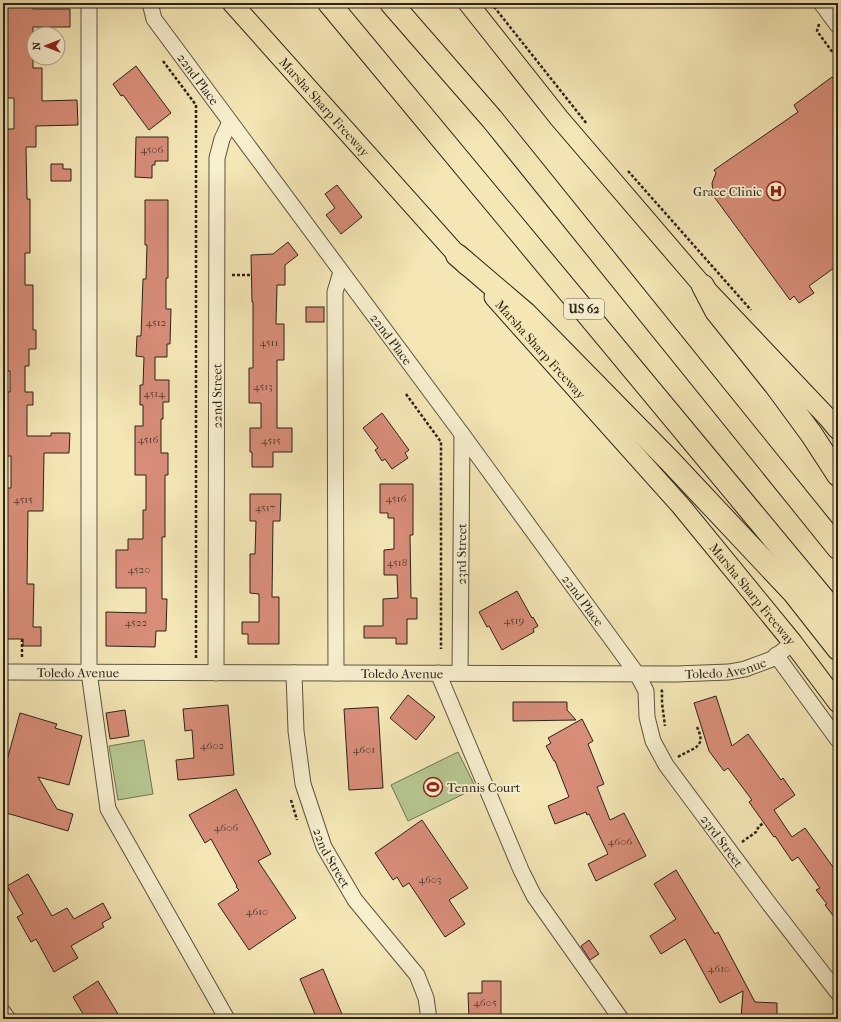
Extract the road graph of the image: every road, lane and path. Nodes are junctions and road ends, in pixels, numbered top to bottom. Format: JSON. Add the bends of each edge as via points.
{"nodes":[{"id":1,"x":89,"y":3,"type":"edge"},
{"id":2,"x":150,"y":3,"type":"edge"},
{"id":3,"x":232,"y":3,"type":"edge"},
{"id":4,"x":329,"y":3,"type":"edge"},
{"id":5,"x":391,"y":3,"type":"edge"},
{"id":6,"x":468,"y":3,"type":"edge"},
{"id":7,"x":492,"y":3,"type":"edge"},
{"id":8,"x":821,"y":3,"type":"edge"},
{"id":9,"x":819,"y":22,"type":"dead end"},
{"id":10,"x":838,"y":26,"type":"edge"},
{"id":11,"x":838,"y":54,"type":"edge"},
{"id":12,"x":163,"y":61,"type":"dead end"},
{"id":13,"x":230,"y":122,"type":"junction"},
{"id":14,"x":588,"y":125,"type":"dead end"},
{"id":15,"x":628,"y":170,"type":"dead end"},
{"id":16,"x":457,"y":255,"type":"junction"},
{"id":17,"x":341,"y":272,"type":"junction"},
{"id":18,"x":232,"y":275,"type":"dead end"},
{"id":19,"x":251,"y":275,"type":"dead end"},
{"id":20,"x":703,"y":286,"type":"junction"},
{"id":21,"x":751,"y":311,"type":"dead end"},
{"id":22,"x":406,"y":394,"type":"dead end"},
{"id":23,"x":838,"y":430,"type":"edge"},
{"id":24,"x":462,"y":434,"type":"junction"},
{"id":25,"x":838,"y":475,"type":"edge"},
{"id":26,"x":838,"y":548,"type":"edge"},
{"id":27,"x":838,"y":616,"type":"edge"},
{"id":28,"x":22,"y":639,"type":"dead end"},
{"id":29,"x":793,"y":643,"type":"junction"},
{"id":30,"x":441,"y":649,"type":"dead end"},
{"id":31,"x":838,"y":649,"type":"edge"},
{"id":32,"x":776,"y":655,"type":"junction"},
{"id":33,"x":3,"y":672,"type":"edge"},
{"id":34,"x":22,"y":672,"type":"junction"},
{"id":35,"x":89,"y":672,"type":"junction"},
{"id":36,"x":216,"y":673,"type":"junction"},
{"id":37,"x":294,"y":673,"type":"junction"},
{"id":38,"x":336,"y":673,"type":"junction"},
{"id":39,"x":438,"y":673,"type":"junction"},
{"id":40,"x":460,"y":673,"type":"junction"},
{"id":41,"x":637,"y":674,"type":"junction"},
{"id":42,"x":838,"y":703,"type":"edge"},
{"id":43,"x":696,"y":725,"type":"dead end"},
{"id":44,"x":667,"y":730,"type":"dead end"},
{"id":45,"x":838,"y":740,"type":"edge"},
{"id":46,"x":677,"y":752,"type":"dead end"},
{"id":47,"x":680,"y":758,"type":"junction"},
{"id":48,"x":666,"y":765,"type":"junction"},
{"id":49,"x":764,"y":823,"type":"dead end"},
{"id":50,"x":738,"y":836,"type":"dead end"},
{"id":51,"x":742,"y":842,"type":"junction"},
{"id":52,"x":746,"y":848,"type":"dead end"},
{"id":53,"x":838,"y":993,"type":"edge"},
{"id":54,"x":3,"y":1012,"type":"edge"},
{"id":55,"x":8,"y":1019,"type":"edge"},
{"id":56,"x":227,"y":1019,"type":"edge"},
{"id":57,"x":429,"y":1019,"type":"edge"},
{"id":58,"x":621,"y":1019,"type":"edge"}],
"edges":[{"from":1,"to":35,"type":"street"},
{"from":2,"to":13,"type":"street","name":"22nd Place","via":[[154,20]]},
{"from":3,"to":16,"type":"main road","name":"Marsha Sharp Freeway"},
{"from":4,"to":27,"type":"highway","number":"US 62"},
{"from":5,"to":26,"type":"highway","via":[[492,119]]},
{"from":6,"to":20,"type":"main road","via":[[559,118]]},
{"from":7,"to":14,"type":"path"},
{"from":8,"to":10,"type":"street"},
{"from":9,"to":11,"type":"path","via":[[817,31],[833,53]]},
{"from":12,"to":36,"type":"path","via":[[196,105],[196,660]]},
{"from":13,"to":17,"type":"street","name":"22nd Place"},
{"from":13,"to":36,"type":"street","name":"22nd Street","via":[[217,158]]},
{"from":15,"to":21,"type":"path"},
{"from":16,"to":29,"type":"main road","name":"Marsha Sharp Freeway","via":[[681,506]]},
{"from":16,"to":31,"type":"highway","via":[[525,313],[670,461],[794,593]]},
{"from":17,"to":24,"type":"street","name":"22nd Place"},
{"from":17,"to":38,"type":"street","via":[[335,292]]},
{"from":18,"to":19,"type":"path"},
{"from":20,"to":23,"type":"main road"},
{"from":20,"to":25,"type":"highway","via":[[716,311],[776,386]]},
{"from":22,"to":30,"type":"path","via":[[441,442]]},
{"from":24,"to":40,"type":"street","name":"23rd Street"},
{"from":24,"to":41,"type":"street","name":"22nd Place"},
{"from":28,"to":34,"type":"path"},
{"from":29,"to":32,"type":"street","name":"Toledo Avenue"},
{"from":29,"to":42,"type":"main road","name":"Marsha Sharp Freeway"},
{"from":32,"to":41,"type":"street","name":"Toledo Avenue","via":[[745,669],[729,672]]},
{"from":32,"to":45,"type":"street"},
{"from":33,"to":34,"type":"street","name":"Toledo Avenue"},
{"from":34,"to":35,"type":"street","name":"Toledo Avenue"},
{"from":35,"to":36,"type":"street","name":"Toledo Avenue"},
{"from":35,"to":56,"type":"street","via":[[108,809]]},
{"from":36,"to":37,"type":"street","name":"Toledo Avenue"},
{"from":37,"to":38,"type":"street","name":"Toledo Avenue"},
{"from":37,"to":57,"type":"street","name":"22nd Street","via":[[296,731],[302,784],[324,847],[355,900],[417,975],[426,998]]},
{"from":38,"to":39,"type":"street","name":"Toledo Avenue"},
{"from":39,"to":40,"type":"street","name":"Toledo Avenue"},
{"from":39,"to":58,"type":"street","via":[[534,896]]},
{"from":40,"to":41,"type":"street","name":"Toledo Avenue"},
{"from":41,"to":44,"type":"path","via":[[662,691]]},
{"from":41,"to":48,"type":"street","name":"23rd Street","via":[[646,691],[647,717],[653,741]]},
{"from":43,"to":47,"type":"path","via":[[702,739],[695,748]]},
{"from":46,"to":47,"type":"path"},
{"from":47,"to":48,"type":"path"},
{"from":48,"to":53,"type":"street","name":"23rd Street"},
{"from":49,"to":51,"type":"path"},
{"from":50,"to":51,"type":"path"},
{"from":51,"to":52,"type":"path"},
{"from":54,"to":55,"type":"street"}]}
